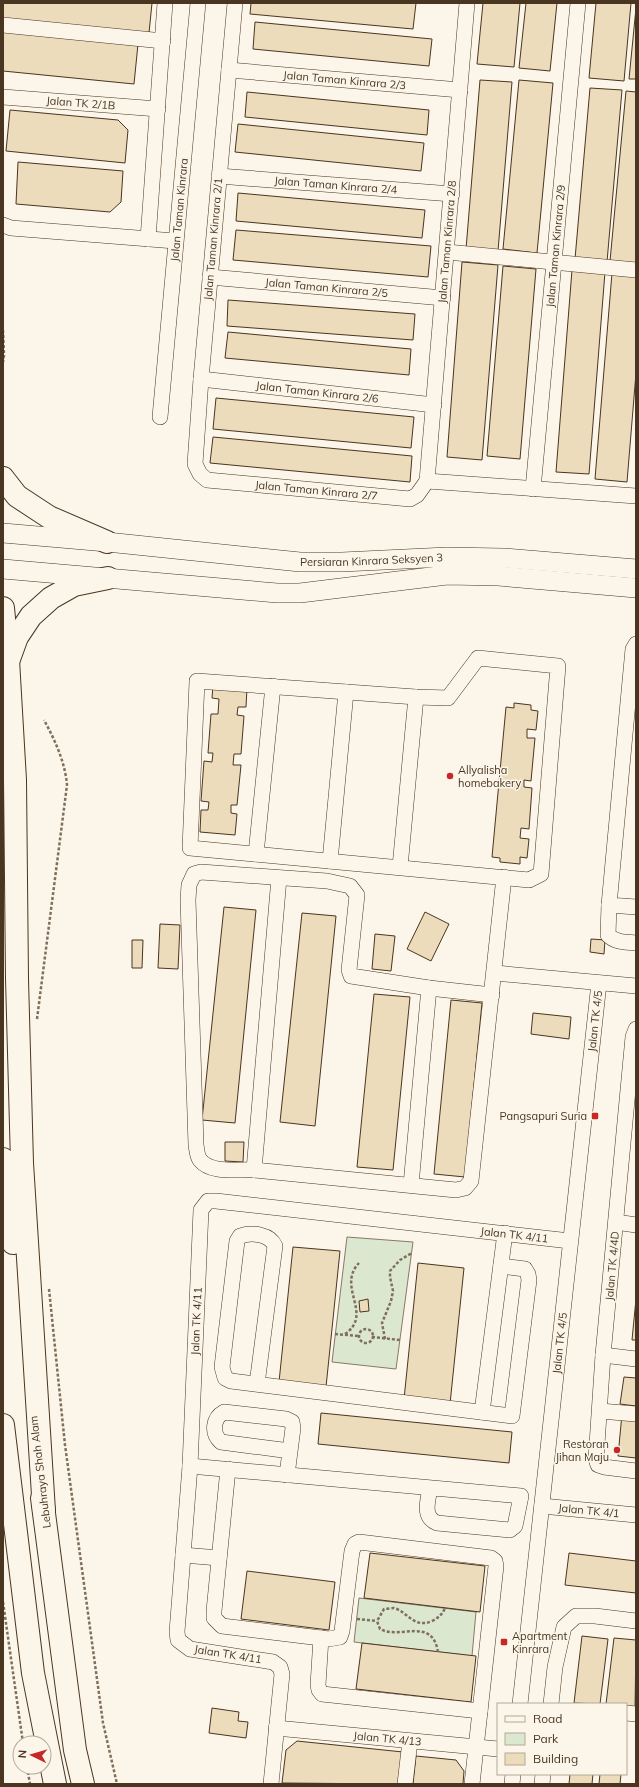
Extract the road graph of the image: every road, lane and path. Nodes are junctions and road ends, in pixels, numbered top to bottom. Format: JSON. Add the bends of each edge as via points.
{"nodes":[{"id":1,"x":165,"y":3,"type":"edge"},
{"id":2,"x":198,"y":3,"type":"edge"},
{"id":3,"x":235,"y":3,"type":"edge"},
{"id":4,"x":467,"y":3,"type":"edge"},
{"id":5,"x":578,"y":3,"type":"edge"},
{"id":6,"x":3,"y":25,"type":"edge"},
{"id":7,"x":163,"y":41,"type":"junction"},
{"id":8,"x":229,"y":70,"type":"junction"},
{"id":9,"x":460,"y":90,"type":"junction"},
{"id":10,"x":3,"y":97,"type":"edge"},
{"id":11,"x":158,"y":109,"type":"junction"},
{"id":12,"x":219,"y":176,"type":"junction"},
{"id":13,"x":452,"y":194,"type":"junction"},
{"id":14,"x":3,"y":225,"type":"edge"},
{"id":15,"x":148,"y":239,"type":"junction"},
{"id":16,"x":175,"y":242,"type":"junction"},
{"id":17,"x":447,"y":252,"type":"junction"},
{"id":18,"x":554,"y":262,"type":"junction"},
{"id":19,"x":636,"y":270,"type":"edge"},
{"id":20,"x":210,"y":277,"type":"junction"},
{"id":21,"x":443,"y":298,"type":"junction"},
{"id":22,"x":3,"y":330,"type":"edge"},
{"id":23,"x":3,"y":362,"type":"edge"},
{"id":24,"x":201,"y":379,"type":"junction"},
{"id":25,"x":434,"y":405,"type":"junction"},
{"id":26,"x":160,"y":417,"type":"dead end"},
{"id":27,"x":200,"y":474,"type":"joint"},
{"id":28,"x":3,"y":478,"type":"edge"},
{"id":29,"x":427,"y":481,"type":"junction"},
{"id":30,"x":533,"y":489,"type":"junction"},
{"id":31,"x":636,"y":496,"type":"edge"},
{"id":32,"x":3,"y":533,"type":"edge"},
{"id":33,"x":107,"y":542,"type":"junction"},
{"id":34,"x":3,"y":569,"type":"edge"},
{"id":35,"x":636,"y":569,"type":"edge"},
{"id":36,"x":108,"y":578,"type":"junction"},
{"id":37,"x":636,"y":588,"type":"edge"},
{"id":38,"x":3,"y":608,"type":"edge"},
{"id":39,"x":636,"y":644,"type":"edge"},
{"id":40,"x":8,"y":660,"type":"junction"},
{"id":41,"x":273,"y":686,"type":"junction"},
{"id":42,"x":346,"y":692,"type":"junction"},
{"id":43,"x":416,"y":697,"type":"junction"},
{"id":44,"x":44,"y":720,"type":"dead end"},
{"id":45,"x":256,"y":854,"type":"junction"},
{"id":46,"x":330,"y":861,"type":"junction"},
{"id":47,"x":400,"y":867,"type":"junction"},
{"id":48,"x":504,"y":877,"type":"junction"},
{"id":49,"x":280,"y":878,"type":"junction"},
{"id":50,"x":609,"y":905,"type":"junction"},
{"id":51,"x":636,"y":907,"type":"edge"},
{"id":52,"x":636,"y":943,"type":"edge"},
{"id":53,"x":494,"y":973,"type":"junction"},
{"id":54,"x":599,"y":983,"type":"junction"},
{"id":55,"x":636,"y":986,"type":"edge"},
{"id":56,"x":429,"y":988,"type":"junction"},
{"id":57,"x":492,"y":995,"type":"junction"},
{"id":58,"x":36,"y":1021,"type":"dead end"},
{"id":59,"x":636,"y":1029,"type":"edge"},
{"id":60,"x":3,"y":1159,"type":"edge"},
{"id":61,"x":254,"y":1170,"type":"junction"},
{"id":62,"x":411,"y":1185,"type":"junction"},
{"id":63,"x":616,"y":1222,"type":"junction"},
{"id":64,"x":636,"y":1225,"type":"edge"},
{"id":65,"x":504,"y":1233,"type":"junction"},
{"id":66,"x":570,"y":1241,"type":"junction"},
{"id":67,"x":412,"y":1253,"type":"dead end"},
{"id":68,"x":359,"y":1263,"type":"dead end"},
{"id":69,"x":501,"y":1266,"type":"junction"},
{"id":70,"x":48,"y":1284,"type":"dead end"},
{"id":71,"x":336,"y":1334,"type":"dead end"},
{"id":72,"x":345,"y":1334,"type":"junction"},
{"id":73,"x":359,"y":1336,"type":"junction"},
{"id":74,"x":372,"y":1337,"type":"junction"},
{"id":75,"x":385,"y":1339,"type":"junction"},
{"id":76,"x":400,"y":1340,"type":"dead end"},
{"id":77,"x":603,"y":1356,"type":"junction"},
{"id":78,"x":636,"y":1359,"type":"edge"},
{"id":79,"x":257,"y":1384,"type":"junction"},
{"id":80,"x":600,"y":1410,"type":"junction"},
{"id":81,"x":482,"y":1412,"type":"junction"},
{"id":82,"x":636,"y":1414,"type":"edge"},
{"id":83,"x":3,"y":1425,"type":"edge"},
{"id":84,"x":290,"y":1451,"type":"junction"},
{"id":85,"x":190,"y":1466,"type":"junction"},
{"id":86,"x":228,"y":1470,"type":"junction"},
{"id":87,"x":636,"y":1471,"type":"edge"},
{"id":88,"x":287,"y":1475,"type":"junction"},
{"id":89,"x":430,"y":1488,"type":"junction"},
{"id":90,"x":542,"y":1506,"type":"junction"},
{"id":91,"x":44,"y":1511,"type":"junction"},
{"id":92,"x":636,"y":1515,"type":"edge"},
{"id":93,"x":183,"y":1555,"type":"junction"},
{"id":94,"x":219,"y":1558,"type":"junction"},
{"id":95,"x":3,"y":1602,"type":"edge"},
{"id":96,"x":445,"y":1608,"type":"dead end"},
{"id":97,"x":357,"y":1619,"type":"dead end"},
{"id":98,"x":377,"y":1621,"type":"junction"},
{"id":99,"x":636,"y":1621,"type":"edge"},
{"id":100,"x":321,"y":1638,"type":"junction"},
{"id":101,"x":438,"y":1652,"type":"dead end"},
{"id":102,"x":520,"y":1703,"type":"edge"},
{"id":103,"x":551,"y":1703,"type":"edge"},
{"id":104,"x":480,"y":1711,"type":"junction"},
{"id":105,"x":276,"y":1728,"type":"junction"},
{"id":106,"x":22,"y":1735,"type":"edge"},
{"id":107,"x":410,"y":1741,"type":"junction"},
{"id":108,"x":476,"y":1747,"type":"junction"},
{"id":109,"x":497,"y":1749,"type":"edge"},
{"id":110,"x":55,"y":1784,"type":"edge"},
{"id":111,"x":83,"y":1784,"type":"edge"},
{"id":112,"x":117,"y":1784,"type":"edge"},
{"id":113,"x":271,"y":1784,"type":"edge"},
{"id":114,"x":405,"y":1784,"type":"edge"},
{"id":115,"x":472,"y":1784,"type":"edge"}],
"edges":[{"from":1,"to":7,"type":"street"},
{"from":2,"to":16,"type":"street","name":"Jalan Taman Kinrara"},
{"from":3,"to":8,"type":"street","name":"Jalan Taman Kinrara 2/1"},
{"from":4,"to":9,"type":"street","name":"Jalan Taman Kinrara 2/8"},
{"from":5,"to":18,"type":"street","name":"Jalan Taman Kinrara 2/9"},
{"from":6,"to":7,"type":"street"},
{"from":7,"to":11,"type":"street"},
{"from":8,"to":9,"type":"street","name":"Jalan Taman Kinrara 2/3"},
{"from":8,"to":12,"type":"street","name":"Jalan Taman Kinrara 2/1"},
{"from":9,"to":13,"type":"street","name":"Jalan Taman Kinrara 2/8"},
{"from":10,"to":11,"type":"street","name":"Jalan TK 2/1B"},
{"from":11,"to":15,"type":"street"},
{"from":12,"to":13,"type":"street","name":"Jalan Taman Kinrara 2/4"},
{"from":12,"to":20,"type":"street","name":"Jalan Taman Kinrara 2/1"},
{"from":13,"to":17,"type":"street","name":"Jalan Taman Kinrara 2/8"},
{"from":14,"to":15,"type":"street","via":[[11,228]]},
{"from":15,"to":16,"type":"street"},
{"from":16,"to":26,"type":"street","name":"Jalan Taman Kinrara"},
{"from":17,"to":18,"type":"street"},
{"from":17,"to":21,"type":"street","name":"Jalan Taman Kinrara 2/8"},
{"from":18,"to":19,"type":"street"},
{"from":18,"to":30,"type":"street","name":"Jalan Taman Kinrara 2/9"},
{"from":20,"to":21,"type":"street","name":"Jalan Taman Kinrara 2/5"},
{"from":20,"to":24,"type":"street","name":"Jalan Taman Kinrara 2/1"},
{"from":21,"to":25,"type":"street","name":"Jalan Taman Kinrara 2/8"},
{"from":22,"to":23,"type":"path"},
{"from":24,"to":25,"type":"street","name":"Jalan Taman Kinrara 2/6"},
{"from":24,"to":27,"type":"street","name":"Jalan Taman Kinrara 2/1","via":[[195,464]]},
{"from":25,"to":29,"type":"street","name":"Jalan Taman Kinrara 2/8"},
{"from":27,"to":29,"type":"street","name":"Jalan Taman Kinrara 2/7","via":[[207,480],[410,499],[417,495]]},
{"from":28,"to":33,"type":"highway","via":[[17,496],[49,517]]},
{"from":29,"to":30,"type":"street"},
{"from":30,"to":31,"type":"street"},
{"from":32,"to":33,"type":"main road","name":"Persiaran Kinrara Seksyen 3"},
{"from":33,"to":35,"type":"main road","name":"Persiaran Kinrara Seksyen 3","via":[[300,562],[447,556]]},
{"from":34,"to":36,"type":"main road","name":"Persiaran Kinrara Seksyen 3"},
{"from":36,"to":37,"type":"main road","name":"Persiaran Kinrara Seksyen 3","via":[[277,593],[300,593],[447,575],[498,576]]},
{"from":36,"to":40,"type":"highway","via":[[74,585],[51,598],[32,616],[17,637]]},
{"from":38,"to":40,"type":"highway"},
{"from":39,"to":50,"type":"street","via":[[633,649]]},
{"from":40,"to":91,"type":"highway","via":[[15,780],[22,1163]]},
{"from":41,"to":42,"type":"street"},
{"from":41,"to":45,"type":"street"},
{"from":41,"to":45,"type":"street","via":[[197,681],[190,848]]},
{"from":42,"to":43,"type":"street"},
{"from":42,"to":46,"type":"street"},
{"from":43,"to":47,"type":"street"},
{"from":43,"to":48,"type":"street","via":[[448,698],[478,658],[558,666],[541,874],[530,880]]},
{"from":44,"to":58,"type":"path","via":[[66,772],[67,784]]},
{"from":45,"to":46,"type":"street"},
{"from":46,"to":47,"type":"street"},
{"from":47,"to":48,"type":"street"},
{"from":48,"to":53,"type":"street"},
{"from":49,"to":56,"type":"street","via":[[327,881],[350,886],[357,895],[349,970],[351,976]]},
{"from":49,"to":61,"type":"street"},
{"from":49,"to":61,"type":"street","via":[[201,872],[194,874],[189,885],[196,1145],[199,1158],[205,1165],[214,1168]]},
{"from":50,"to":51,"type":"street"},
{"from":50,"to":52,"type":"street","via":[[608,935],[618,942]]},
{"from":53,"to":54,"type":"street","name":"Jalan TK 4/5"},
{"from":53,"to":57,"type":"street"},
{"from":54,"to":55,"type":"street","name":"Jalan TK 4/5"},
{"from":54,"to":66,"type":"street","name":"Jalan TK 4/5"},
{"from":56,"to":57,"type":"street"},
{"from":56,"to":62,"type":"street"},
{"from":57,"to":62,"type":"street","via":[[471,1181],[465,1188],[456,1190]]},
{"from":59,"to":63,"type":"street","name":"Jalan TK 4/4D","via":[[633,1037]]},
{"from":60,"to":91,"type":"highway","name":"Lebuhraya Shah Alam"},
{"from":61,"to":62,"type":"street"},
{"from":63,"to":64,"type":"street"},
{"from":63,"to":77,"type":"street","name":"Jalan TK 4/4D"},
{"from":65,"to":66,"type":"street","name":"Jalan TK 4/11"},
{"from":65,"to":69,"type":"street"},
{"from":65,"to":85,"type":"street","name":"Jalan TK 4/11","via":[[208,1201],[201,1210]]},
{"from":66,"to":90,"type":"street","name":"Jalan TK 4/5"},
{"from":67,"to":75,"type":"path","via":[[400,1260],[390,1271],[391,1301],[382,1323]]},
{"from":68,"to":72,"type":"path","via":[[351,1275],[356,1308],[355,1323]]},
{"from":69,"to":81,"type":"street"},
{"from":69,"to":81,"type":"street","via":[[525,1269],[529,1280],[512,1416]]},
{"from":70,"to":112,"type":"path","via":[[66,1453],[104,1723]]},
{"from":71,"to":72,"type":"path"},
{"from":72,"to":73,"type":"path"},
{"from":73,"to":74,"type":"path","via":[[365,1343],[370,1342]]},
{"from":73,"to":74,"type":"path","via":[[361,1330],[366,1330],[372,1332]]},
{"from":74,"to":75,"type":"path"},
{"from":75,"to":76,"type":"path"},
{"from":77,"to":78,"type":"street"},
{"from":77,"to":80,"type":"street","name":"Jalan TK 4/4D"},
{"from":79,"to":79,"type":"street","via":[[275,1246],[268,1237],[248,1233],[240,1236],[237,1242],[222,1367],[225,1378],[231,1381]]},
{"from":79,"to":81,"type":"street"},
{"from":80,"to":82,"type":"street"},
{"from":80,"to":87,"type":"street","name":"Jalan TK 4/4D","via":[[596,1459],[598,1465]]},
{"from":83,"to":110,"type":"highway","via":[[33,1672]]},
{"from":84,"to":84,"type":"street","via":[[221,1442],[214,1433],[218,1415],[224,1412],[286,1419],[292,1422],[293,1428]]},
{"from":84,"to":88,"type":"street"},
{"from":85,"to":86,"type":"street"},
{"from":85,"to":93,"type":"street","name":"Jalan TK 4/11"},
{"from":86,"to":88,"type":"street"},
{"from":86,"to":94,"type":"street"},
{"from":88,"to":89,"type":"street"},
{"from":89,"to":89,"type":"street","via":[[427,1515],[430,1520],[437,1523],[510,1530],[515,1526],[521,1496]]},
{"from":90,"to":92,"type":"street","name":"Jalan TK 4/1"},
{"from":90,"to":102,"type":"street","name":"Jalan TK 4/5"},
{"from":91,"to":111,"type":"highway","name":"Lebuhraya Shah Alam","via":[[75,1750]]},
{"from":93,"to":94,"type":"street"},
{"from":93,"to":105,"type":"street","name":"Jalan TK 4/11","via":[[178,1640],[190,1649],[276,1664],[282,1674]]},
{"from":94,"to":100,"type":"street","via":[[214,1611],[217,1622],[228,1627]]},
{"from":95,"to":106,"type":"path"},
{"from":96,"to":98,"type":"path","via":[[436,1619],[424,1623],[416,1622],[394,1608],[384,1609]]},
{"from":97,"to":98,"type":"path"},
{"from":98,"to":101,"type":"path","via":[[380,1629],[385,1632],[416,1631],[433,1637]]},
{"from":99,"to":103,"type":"street","via":[[576,1616],[564,1627],[555,1667]]},
{"from":100,"to":104,"type":"street","via":[[318,1685],[322,1694]]},
{"from":100,"to":104,"type":"street","via":[[335,1638],[340,1636],[342,1631],[352,1550],[355,1544],[365,1543],[491,1558],[496,1566]]},
{"from":104,"to":108,"type":"street"},
{"from":105,"to":107,"type":"street","name":"Jalan TK 4/13"},
{"from":105,"to":113,"type":"street"},
{"from":107,"to":108,"type":"street","name":"Jalan TK 4/13"},
{"from":107,"to":114,"type":"street"},
{"from":108,"to":109,"type":"street","name":"Jalan TK 4/13"},
{"from":108,"to":115,"type":"street"}]}
